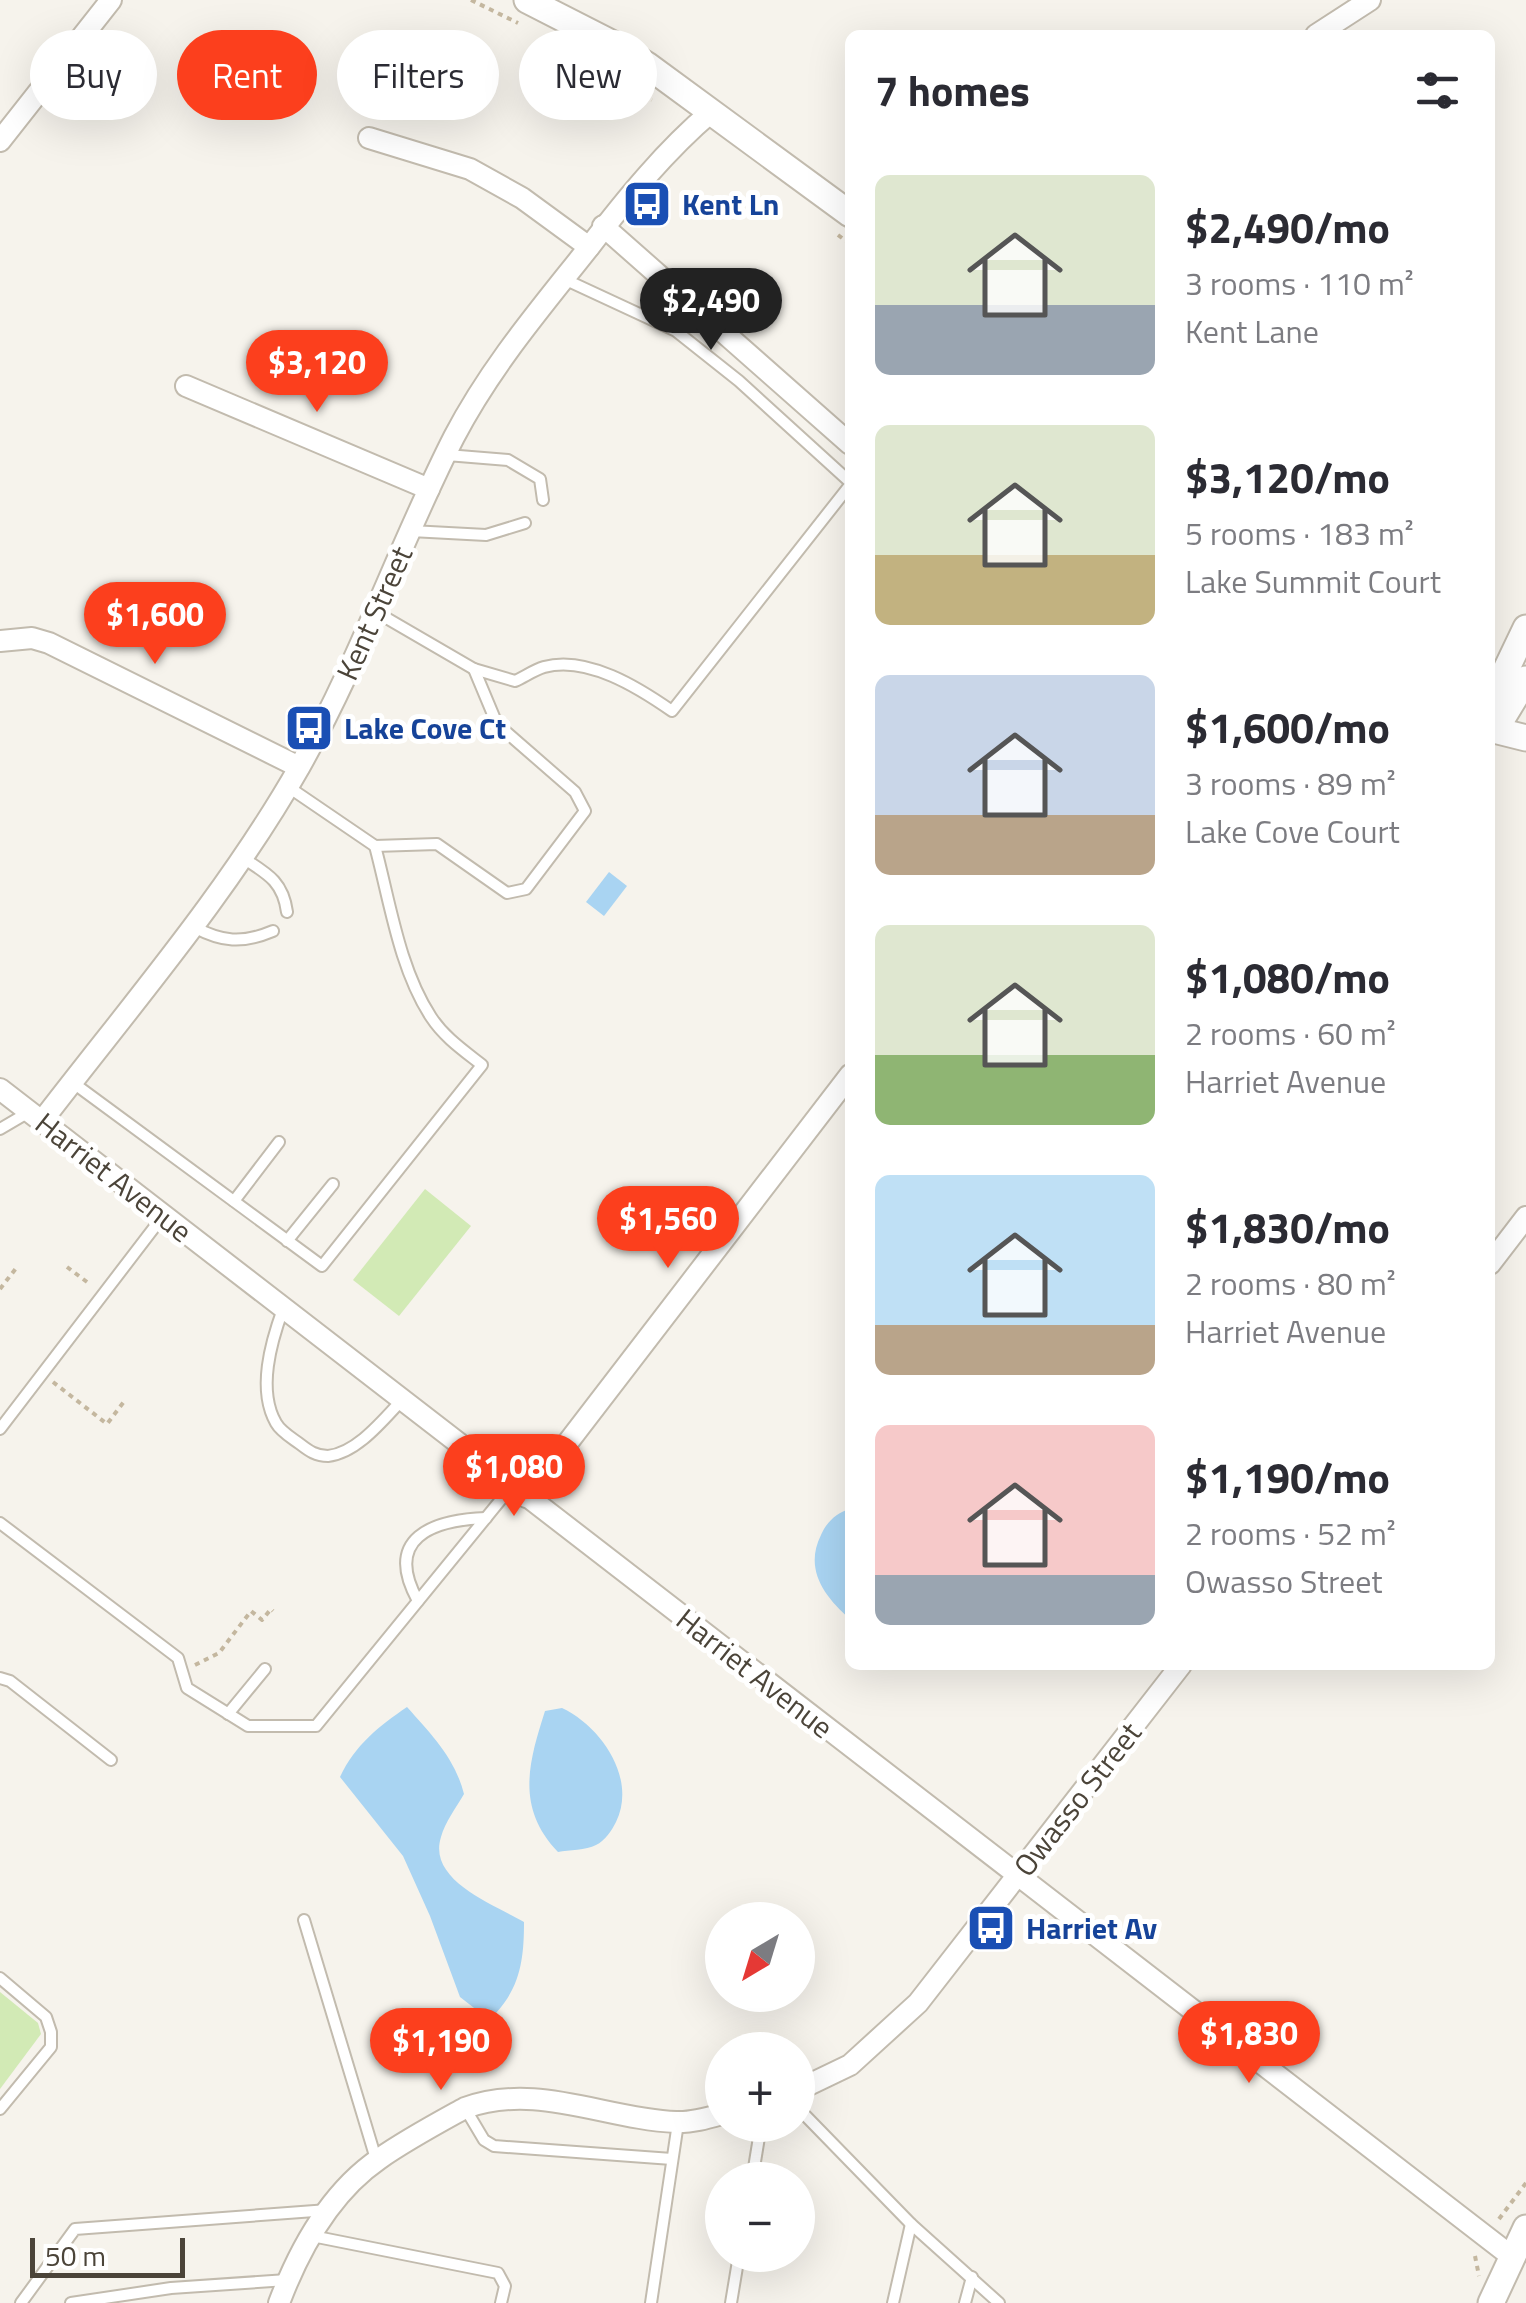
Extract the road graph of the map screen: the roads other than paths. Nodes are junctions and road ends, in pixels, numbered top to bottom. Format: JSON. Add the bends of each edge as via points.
{"nodes":[{"id":1,"x":112,"y":0,"type":"edge"},
{"id":2,"x":527,"y":0,"type":"edge"},
{"id":3,"x":1370,"y":0,"type":"edge"},
{"id":4,"x":1324,"y":30,"type":"edge"},
{"id":5,"x":702,"y":119,"type":"junction"},
{"id":6,"x":369,"y":138,"type":"dead end"},
{"id":7,"x":0,"y":141,"type":"edge"},
{"id":8,"x":842,"y":223,"type":"edge"},
{"id":9,"x":604,"y":226,"type":"junction"},
{"id":10,"x":589,"y":247,"type":"junction"},
{"id":11,"x":562,"y":278,"type":"junction"},
{"id":12,"x":186,"y":386,"type":"dead end"},
{"id":13,"x":845,"y":440,"type":"edge"},
{"id":14,"x":446,"y":454,"type":"junction"},
{"id":15,"x":845,"y":479,"type":"edge"},
{"id":16,"x":428,"y":489,"type":"junction"},
{"id":17,"x":845,"y":490,"type":"edge"},
{"id":18,"x":542,"y":500,"type":"dead end"},
{"id":19,"x":525,"y":523,"type":"dead end"},
{"id":20,"x":410,"y":531,"type":"junction"},
{"id":21,"x":376,"y":612,"type":"junction"},
{"id":22,"x":1526,"y":628,"type":"edge"},
{"id":23,"x":0,"y":641,"type":"edge"},
{"id":24,"x":474,"y":669,"type":"junction"},
{"id":25,"x":1526,"y":679,"type":"edge"},
{"id":26,"x":1495,"y":716,"type":"edge"},
{"id":27,"x":1495,"y":726,"type":"edge"},
{"id":28,"x":1495,"y":731,"type":"edge"},
{"id":29,"x":1526,"y":738,"type":"edge"},
{"id":30,"x":299,"y":767,"type":"junction"},
{"id":31,"x":287,"y":786,"type":"junction"},
{"id":32,"x":375,"y":846,"type":"junction"},
{"id":33,"x":242,"y":857,"type":"junction"},
{"id":34,"x":287,"y":912,"type":"dead end"},
{"id":35,"x":193,"y":926,"type":"junction"},
{"id":36,"x":273,"y":931,"type":"dead end"},
{"id":37,"x":845,"y":1081,"type":"edge"},
{"id":38,"x":72,"y":1082,"type":"junction"},
{"id":39,"x":0,"y":1089,"type":"edge"},
{"id":40,"x":36,"y":1116,"type":"junction"},
{"id":41,"x":0,"y":1129,"type":"edge"},
{"id":42,"x":279,"y":1142,"type":"dead end"},
{"id":43,"x":333,"y":1184,"type":"dead end"},
{"id":44,"x":234,"y":1201,"type":"junction"},
{"id":45,"x":164,"y":1215,"type":"junction"},
{"id":46,"x":1526,"y":1217,"type":"edge"},
{"id":47,"x":288,"y":1241,"type":"junction"},
{"id":48,"x":1495,"y":1257,"type":"edge"},
{"id":49,"x":283,"y":1308,"type":"junction"},
{"id":50,"x":402,"y":1400,"type":"junction"},
{"id":51,"x":0,"y":1429,"type":"edge"},
{"id":52,"x":519,"y":1491,"type":"junction"},
{"id":53,"x":486,"y":1518,"type":"junction"},
{"id":54,"x":0,"y":1523,"type":"edge"},
{"id":55,"x":418,"y":1601,"type":"junction"},
{"id":56,"x":264,"y":1669,"type":"dead end"},
{"id":57,"x":1177,"y":1670,"type":"edge"},
{"id":58,"x":0,"y":1678,"type":"edge"},
{"id":59,"x":228,"y":1714,"type":"junction"},
{"id":60,"x":111,"y":1760,"type":"dead end"},
{"id":61,"x":1018,"y":1876,"type":"junction"},
{"id":62,"x":304,"y":1920,"type":"dead end"},
{"id":63,"x":0,"y":1978,"type":"edge"},
{"id":64,"x":815,"y":2082,"type":"edge"},
{"id":65,"x":465,"y":2108,"type":"junction"},
{"id":66,"x":0,"y":2110,"type":"edge"},
{"id":67,"x":705,"y":2117,"type":"edge"},
{"id":68,"x":678,"y":2123,"type":"junction"},
{"id":69,"x":815,"y":2125,"type":"edge"},
{"id":70,"x":672,"y":2159,"type":"junction"},
{"id":71,"x":376,"y":2160,"type":"junction"},
{"id":72,"x":330,"y":2210,"type":"junction"},
{"id":73,"x":911,"y":2224,"type":"junction"},
{"id":74,"x":1526,"y":2228,"type":"edge"},
{"id":75,"x":312,"y":2236,"type":"junction"},
{"id":76,"x":1510,"y":2256,"type":"junction"},
{"id":77,"x":736,"y":2272,"type":"edge"},
{"id":78,"x":972,"y":2276,"type":"junction"},
{"id":79,"x":288,"y":2280,"type":"junction"},
{"id":80,"x":21,"y":2303,"type":"edge"},
{"id":81,"x":70,"y":2303,"type":"edge"},
{"id":82,"x":279,"y":2303,"type":"edge"},
{"id":83,"x":501,"y":2303,"type":"edge"},
{"id":84,"x":650,"y":2303,"type":"edge"},
{"id":85,"x":731,"y":2303,"type":"edge"},
{"id":86,"x":893,"y":2303,"type":"edge"},
{"id":87,"x":965,"y":2303,"type":"edge"},
{"id":88,"x":999,"y":2303,"type":"edge"},
{"id":89,"x":1492,"y":2303,"type":"edge"}],
"edges":[{"from":1,"to":7,"type":"street"},
{"from":2,"to":5,"type":"street","via":[[615,45]]},
{"from":3,"to":4,"type":"street"},
{"from":5,"to":8,"type":"street"},
{"from":5,"to":9,"type":"street","name":"Kent Street"},
{"from":6,"to":10,"type":"street","via":[[470,169]]},
{"from":9,"to":10,"type":"street","name":"Kent Street"},
{"from":9,"to":13,"type":"street"},
{"from":10,"to":11,"type":"street","name":"Kent Street"},
{"from":11,"to":14,"type":"street","name":"Kent Street","via":[[488,378]]},
{"from":11,"to":15,"type":"lane","via":[[676,330]]},
{"from":12,"to":16,"type":"street"},
{"from":14,"to":16,"type":"street","name":"Kent Street"},
{"from":14,"to":18,"type":"lane","via":[[508,460],[540,479]]},
{"from":16,"to":20,"type":"street","name":"Kent Street"},
{"from":17,"to":24,"type":"lane","via":[[672,712],[638,688],[590,668],[546,666],[515,681]]},
{"from":19,"to":20,"type":"lane","via":[[486,535]]},
{"from":20,"to":21,"type":"street","name":"Kent Street"},
{"from":21,"to":24,"type":"lane"},
{"from":21,"to":30,"type":"street","name":"Kent Street"},
{"from":22,"to":26,"type":"street","via":[[1504,674]]},
{"from":23,"to":30,"type":"street","via":[[49,643]]},
{"from":24,"to":32,"type":"lane","via":[[497,724],[575,792],[585,810],[526,888],[507,894],[437,844]]},
{"from":25,"to":27,"type":"street"},
{"from":28,"to":29,"type":"street"},
{"from":30,"to":31,"type":"street","name":"Kent Street"},
{"from":31,"to":32,"type":"lane"},
{"from":31,"to":33,"type":"street","name":"Kent Street"},
{"from":32,"to":47,"type":"lane","via":[[407,964],[430,1016],[482,1065],[322,1266]]},
{"from":33,"to":34,"type":"lane","via":[[269,875],[284,894]]},
{"from":33,"to":35,"type":"street","name":"Kent Street"},
{"from":35,"to":36,"type":"lane","via":[[219,940],[251,940]]},
{"from":35,"to":38,"type":"street","name":"Kent Street"},
{"from":37,"to":52,"type":"street"},
{"from":38,"to":40,"type":"street","name":"Kent Street"},
{"from":38,"to":44,"type":"lane"},
{"from":39,"to":40,"type":"street","name":"Harriet Avenue"},
{"from":40,"to":41,"type":"lane"},
{"from":40,"to":45,"type":"street","name":"Harriet Avenue"},
{"from":42,"to":44,"type":"lane"},
{"from":43,"to":47,"type":"lane"},
{"from":44,"to":47,"type":"lane"},
{"from":45,"to":49,"type":"street","name":"Harriet Avenue"},
{"from":45,"to":51,"type":"lane"},
{"from":46,"to":48,"type":"street"},
{"from":49,"to":50,"type":"street","name":"Harriet Avenue"},
{"from":49,"to":50,"type":"lane","via":[[270,1344],[268,1382],[284,1432],[314,1454],[330,1456],[370,1433]]},
{"from":50,"to":52,"type":"street","name":"Harriet Avenue"},
{"from":52,"to":53,"type":"lane"},
{"from":52,"to":61,"type":"street","name":"Harriet Avenue"},
{"from":53,"to":55,"type":"lane"},
{"from":53,"to":55,"type":"lane","via":[[453,1519],[421,1532],[409,1549],[406,1571]]},
{"from":54,"to":59,"type":"lane","via":[[178,1658],[187,1688]]},
{"from":55,"to":59,"type":"lane","via":[[316,1726],[248,1726]]},
{"from":56,"to":59,"type":"lane"},
{"from":57,"to":61,"type":"street","name":"Owasso Street"},
{"from":58,"to":60,"type":"lane"},
{"from":61,"to":64,"type":"street","name":"Owasso Street","via":[[918,2003],[850,2065]]},
{"from":61,"to":76,"type":"street","name":"Harriet Avenue"},
{"from":62,"to":71,"type":"lane"},
{"from":63,"to":66,"type":"lane","via":[[46,2017],[51,2032],[51,2047]]},
{"from":65,"to":68,"type":"street","via":[[556,2101]]},
{"from":65,"to":70,"type":"lane","via":[[494,2146]]},
{"from":65,"to":71,"type":"street"},
{"from":67,"to":68,"type":"street"},
{"from":68,"to":70,"type":"lane"},
{"from":69,"to":73,"type":"lane"},
{"from":70,"to":84,"type":"lane"},
{"from":71,"to":72,"type":"street"},
{"from":72,"to":75,"type":"street"},
{"from":72,"to":80,"type":"lane","via":[[75,2229]]},
{"from":73,"to":78,"type":"lane"},
{"from":73,"to":86,"type":"lane"},
{"from":74,"to":76,"type":"street"},
{"from":75,"to":79,"type":"street"},
{"from":75,"to":83,"type":"lane","via":[[498,2274],[505,2286]]},
{"from":76,"to":89,"type":"street"},
{"from":77,"to":85,"type":"lane"},
{"from":78,"to":87,"type":"lane"},
{"from":78,"to":88,"type":"lane"},
{"from":79,"to":81,"type":"lane"},
{"from":79,"to":82,"type":"street"}]}
